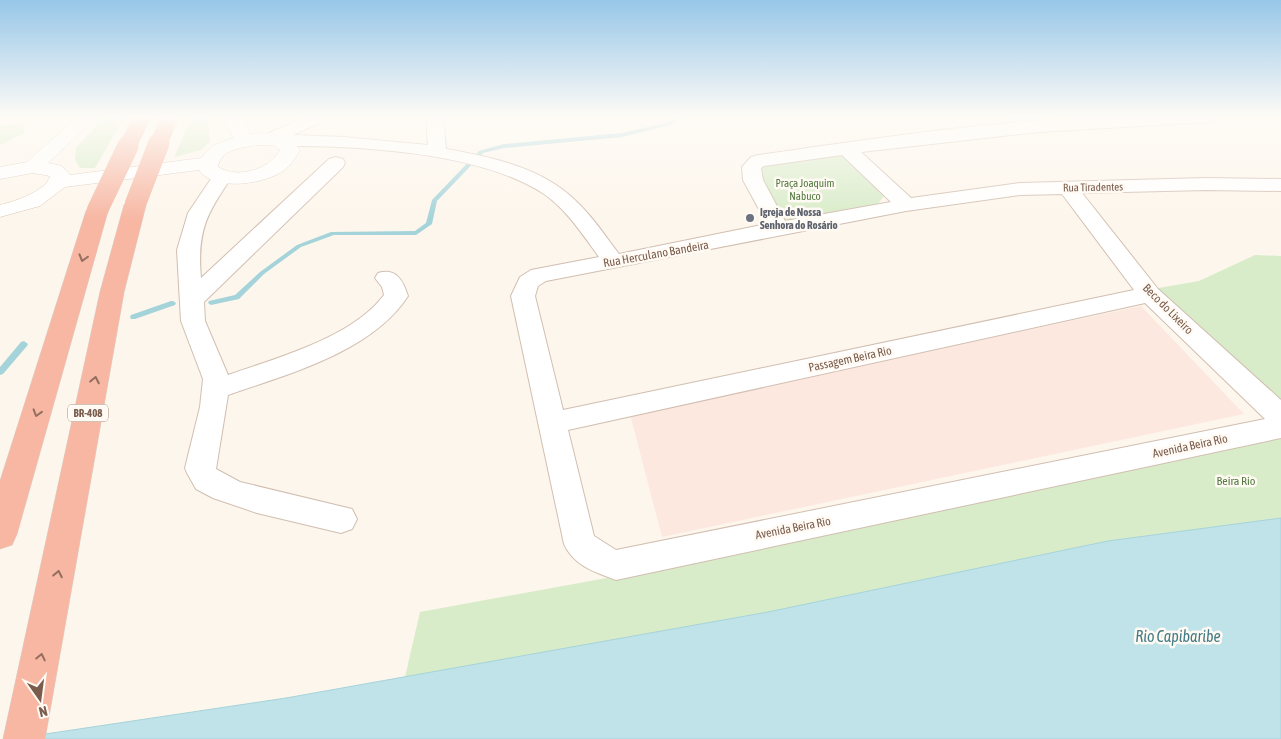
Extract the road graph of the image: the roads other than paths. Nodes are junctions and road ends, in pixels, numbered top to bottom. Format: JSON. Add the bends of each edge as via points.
{"nodes":[{"id":1,"x":49,"y":151,"type":"edge"},
{"id":2,"x":125,"y":151,"type":"edge"},
{"id":3,"x":156,"y":151,"type":"edge"},
{"id":4,"x":219,"y":151,"type":"edge"},
{"id":5,"x":289,"y":151,"type":"edge"},
{"id":6,"x":424,"y":151,"type":"edge"},
{"id":7,"x":826,"y":151,"type":"edge"},
{"id":8,"x":850,"y":151,"type":"edge"},
{"id":9,"x":437,"y":153,"type":"joint"},
{"id":10,"x":336,"y":163,"type":"dead end"},
{"id":11,"x":32,"y":167,"type":"junction"},
{"id":12,"x":215,"y":170,"type":"junction"},
{"id":13,"x":0,"y":173,"type":"edge"},
{"id":14,"x":59,"y":182,"type":"junction"},
{"id":15,"x":1281,"y":185,"type":"edge"},
{"id":16,"x":1068,"y":188,"type":"junction"},
{"id":17,"x":906,"y":205,"type":"junction"},
{"id":18,"x":0,"y":210,"type":"edge"},
{"id":19,"x":779,"y":228,"type":"junction"},
{"id":20,"x":613,"y":261,"type":"junction"},
{"id":21,"x":386,"y":278,"type":"dead end"},
{"id":22,"x":532,"y":278,"type":"joint"},
{"id":23,"x":1150,"y":294,"type":"junction"},
{"id":24,"x":191,"y":301,"type":"junction"},
{"id":25,"x":216,"y":389,"type":"junction"},
{"id":26,"x":1281,"y":417,"type":"edge"},
{"id":27,"x":551,"y":423,"type":"junction"},
{"id":28,"x":1281,"y":427,"type":"edge"},
{"id":29,"x":342,"y":519,"type":"dead end"},
{"id":30,"x":0,"y":534,"type":"edge"},
{"id":31,"x":24,"y":739,"type":"edge"}],
"edges":[{"from":1,"to":11,"type":"main road"},
{"from":2,"to":30,"type":"highway","one_way":true,"bridge":true,"via":[[97,211]]},
{"from":31,"to":3,"type":"highway","number":"BR-408","one_way":true,"bridge":true,"via":[[121,250]]},
{"from":4,"to":12,"type":"main road"},
{"from":5,"to":12,"type":"main road","via":[[283,163],[274,169],[248,177]]},
{"from":6,"to":9,"type":"street"},
{"from":7,"to":19,"type":"street","via":[[752,164],[750,167],[753,180]]},
{"from":8,"to":17,"type":"street"},
{"from":9,"to":20,"type":"street","via":[[488,163],[550,188],[579,216]]},
{"from":10,"to":24,"type":"street"},
{"from":11,"to":13,"type":"main road"},
{"from":11,"to":14,"type":"main road","via":[[55,170],[60,175]]},
{"from":12,"to":14,"type":"main road"},
{"from":12,"to":24,"type":"street","via":[[188,250]]},
{"from":14,"to":18,"type":"main road","via":[[42,196]]},
{"from":15,"to":16,"type":"street","name":"Rua Tiradentes"},
{"from":16,"to":17,"type":"street","name":"Rua Tiradentes","via":[[1020,189]]},
{"from":16,"to":23,"type":"street","name":"Beco do Lixeiro"},
{"from":17,"to":19,"type":"street"},
{"from":19,"to":20,"type":"street","name":"Rua Herculano Bandeira"},
{"from":20,"to":22,"type":"street","name":"Rua Herculano Bandeira"},
{"from":21,"to":25,"type":"street","via":[[393,284],[396,296],[386,311],[374,320],[305,356]]},
{"from":22,"to":27,"type":"street","name":"Avenida Beira Rio","via":[[525,287],[524,296]]},
{"from":23,"to":26,"type":"street","name":"Beco do Lixeiro"},
{"from":23,"to":27,"type":"street","name":"Passagem Beira Rio"},
{"from":24,"to":25,"type":"street","via":[[193,321],[213,370]]},
{"from":25,"to":29,"type":"street","via":[[200,468],[202,475],[230,490]]},
{"from":27,"to":28,"type":"street","name":"Avenida Beira Rio","via":[[580,544],[596,557],[616,564]]}]}
